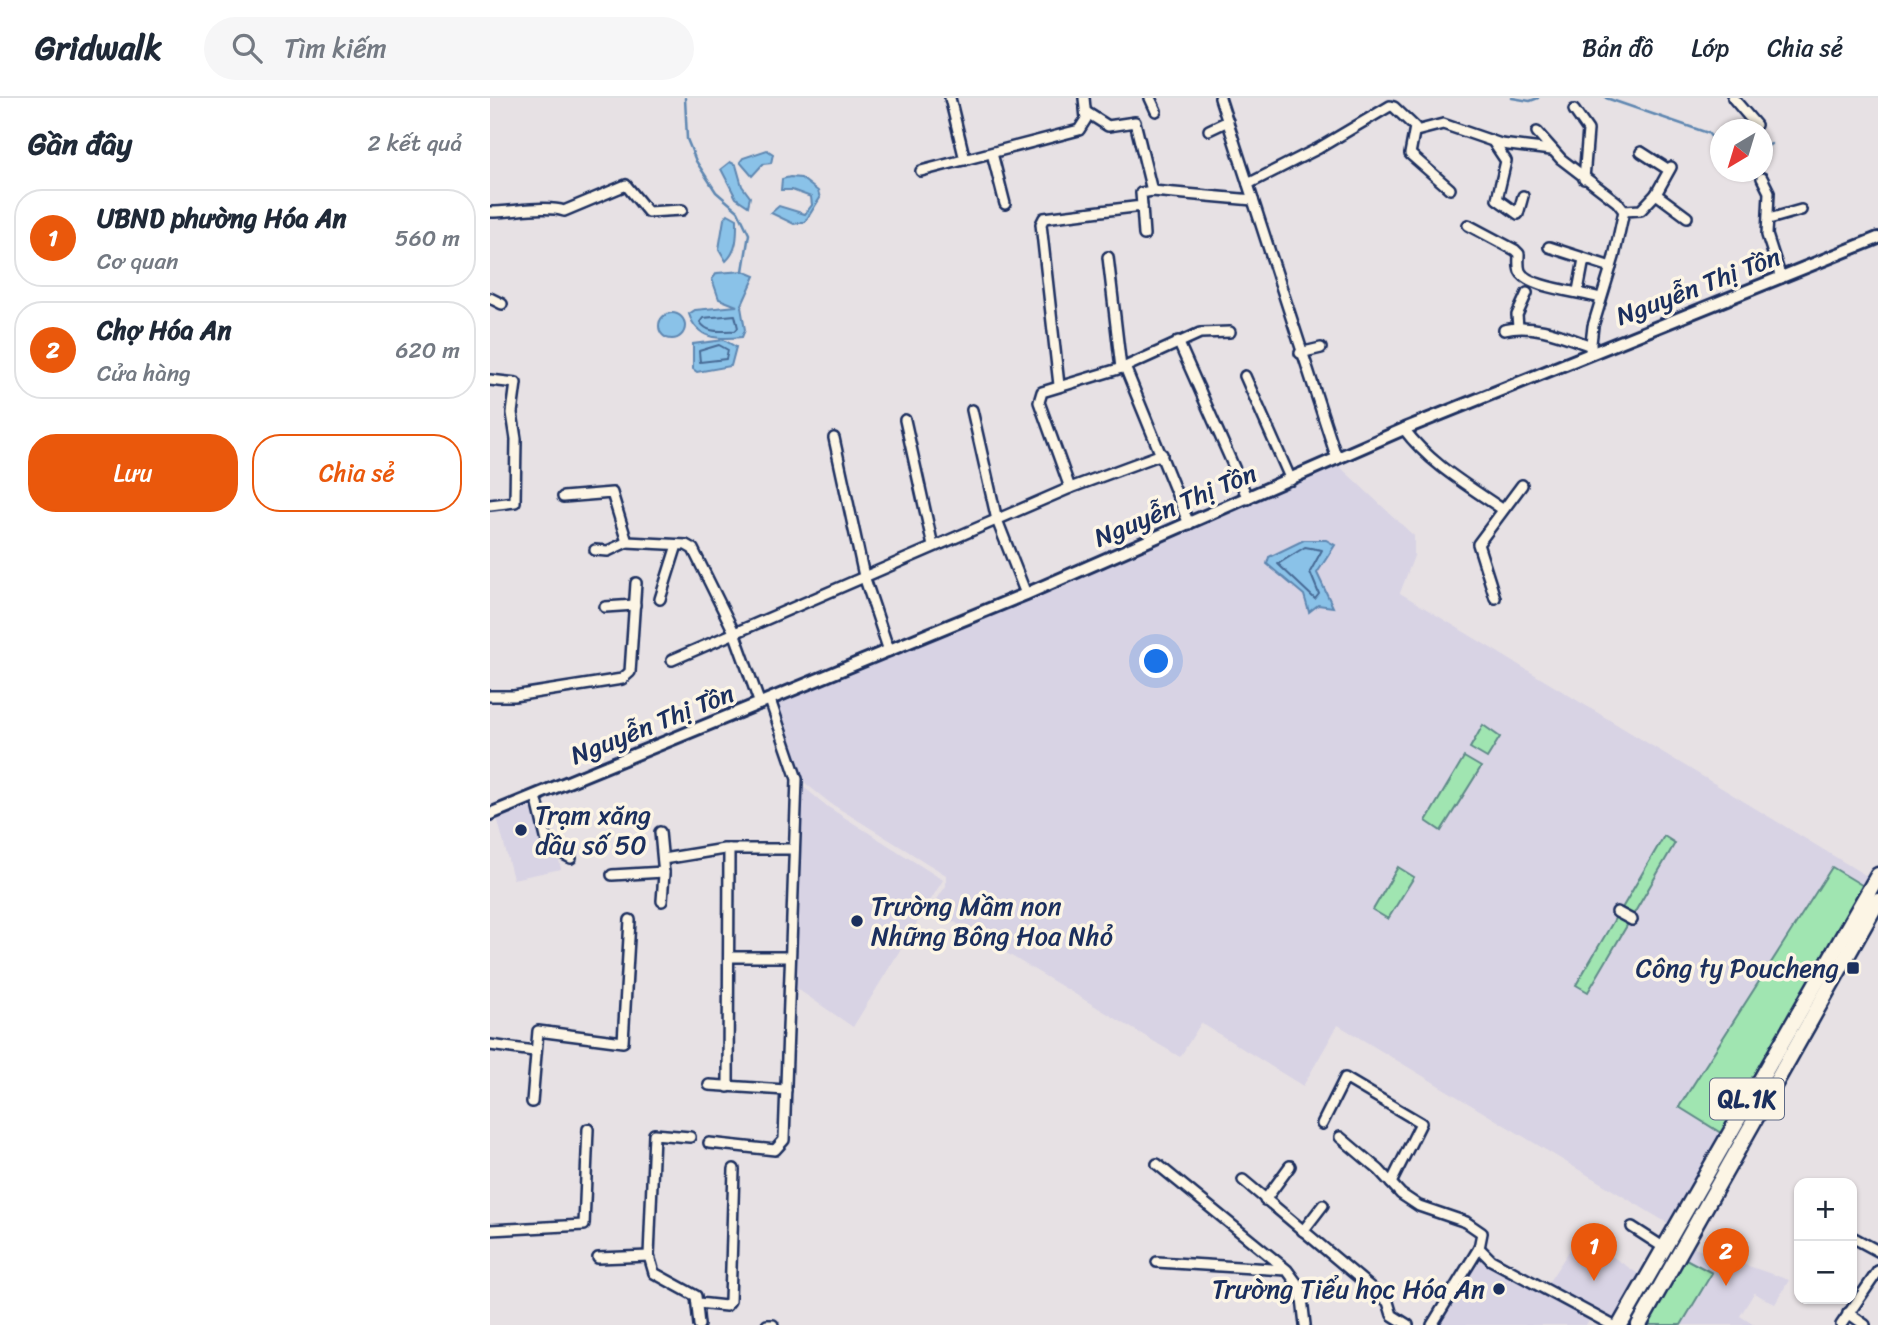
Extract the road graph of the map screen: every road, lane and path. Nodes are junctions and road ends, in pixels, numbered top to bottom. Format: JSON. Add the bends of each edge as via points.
{"nodes":[{"id":1,"x":950,"y":98,"type":"edge"},
{"id":2,"x":1084,"y":98,"type":"edge"},
{"id":3,"x":1150,"y":98,"type":"edge"},
{"id":4,"x":1220,"y":98,"type":"edge"},
{"id":5,"x":1733,"y":98,"type":"edge"},
{"id":6,"x":1574,"y":110,"type":"dead end"},
{"id":7,"x":1156,"y":111,"type":"dead end"},
{"id":8,"x":1086,"y":112,"type":"junction"},
{"id":9,"x":1751,"y":119,"type":"edge"},
{"id":10,"x":1227,"y":121,"type":"junction"},
{"id":11,"x":1209,"y":130,"type":"dead end"},
{"id":12,"x":1416,"y":131,"type":"junction"},
{"id":13,"x":1537,"y":132,"type":"dead end"},
{"id":14,"x":1493,"y":141,"type":"junction"},
{"id":15,"x":1551,"y":150,"type":"junction"},
{"id":16,"x":1641,"y":152,"type":"dead end"},
{"id":17,"x":992,"y":153,"type":"junction"},
{"id":18,"x":965,"y":160,"type":"junction"},
{"id":19,"x":921,"y":171,"type":"dead end"},
{"id":20,"x":1584,"y":179,"type":"junction"},
{"id":21,"x":1764,"y":182,"type":"edge"},
{"id":22,"x":1248,"y":184,"type":"junction"},
{"id":23,"x":1450,"y":189,"type":"dead end"},
{"id":24,"x":1152,"y":191,"type":"junction"},
{"id":25,"x":1656,"y":194,"type":"junction"},
{"id":26,"x":1523,"y":197,"type":"dead end"},
{"id":27,"x":1253,"y":201,"type":"junction"},
{"id":28,"x":1005,"y":204,"type":"dead end"},
{"id":29,"x":1142,"y":206,"type":"junction"},
{"id":30,"x":682,"y":210,"type":"dead end"},
{"id":31,"x":1801,"y":210,"type":"dead end"},
{"id":32,"x":1624,"y":211,"type":"junction"},
{"id":33,"x":490,"y":212,"type":"edge"},
{"id":34,"x":1687,"y":217,"type":"dead end"},
{"id":35,"x":1769,"y":219,"type":"junction"},
{"id":36,"x":1468,"y":225,"type":"dead end"},
{"id":37,"x":1144,"y":235,"type":"dead end"},
{"id":38,"x":1878,"y":238,"type":"edge"},
{"id":39,"x":1549,"y":247,"type":"dead end"},
{"id":40,"x":1108,"y":257,"type":"dead end"},
{"id":41,"x":1584,"y":259,"type":"junction"},
{"id":42,"x":1611,"y":267,"type":"junction"},
{"id":43,"x":1781,"y":278,"type":"junction"},
{"id":44,"x":1578,"y":291,"type":"junction"},
{"id":45,"x":1527,"y":293,"type":"dead end"},
{"id":46,"x":490,"y":298,"type":"edge"},
{"id":47,"x":1600,"y":298,"type":"junction"},
{"id":48,"x":502,"y":304,"type":"dead end"},
{"id":49,"x":1518,"y":327,"type":"junction"},
{"id":50,"x":1504,"y":330,"type":"dead end"},
{"id":51,"x":1230,"y":332,"type":"dead end"},
{"id":52,"x":1178,"y":341,"type":"junction"},
{"id":53,"x":1321,"y":348,"type":"dead end"},
{"id":54,"x":1590,"y":349,"type":"junction"},
{"id":55,"x":1300,"y":353,"type":"junction"},
{"id":56,"x":1123,"y":368,"type":"junction"},
{"id":57,"x":1245,"y":376,"type":"dead end"},
{"id":58,"x":490,"y":380,"type":"edge"},
{"id":59,"x":1059,"y":385,"type":"junction"},
{"id":60,"x":972,"y":410,"type":"dead end"},
{"id":61,"x":905,"y":420,"type":"dead end"},
{"id":62,"x":1404,"y":429,"type":"junction"},
{"id":63,"x":834,"y":438,"type":"dead end"},
{"id":64,"x":1161,"y":454,"type":"junction"},
{"id":65,"x":1336,"y":459,"type":"junction"},
{"id":66,"x":1291,"y":480,"type":"junction"},
{"id":67,"x":1522,"y":485,"type":"dead end"},
{"id":68,"x":1070,"y":488,"type":"junction"},
{"id":69,"x":563,"y":497,"type":"dead end"},
{"id":70,"x":1248,"y":499,"type":"junction"},
{"id":71,"x":490,"y":505,"type":"edge"},
{"id":72,"x":1502,"y":509,"type":"junction"},
{"id":73,"x":997,"y":520,"type":"junction"},
{"id":74,"x":1189,"y":524,"type":"junction"},
{"id":75,"x":627,"y":542,"type":"junction"},
{"id":76,"x":677,"y":545,"type":"junction"},
{"id":77,"x":933,"y":546,"type":"junction"},
{"id":78,"x":595,"y":550,"type":"dead end"},
{"id":79,"x":864,"y":576,"type":"junction"},
{"id":80,"x":636,"y":583,"type":"dead end"},
{"id":81,"x":1026,"y":594,"type":"junction"},
{"id":82,"x":1495,"y":598,"type":"dead end"},
{"id":83,"x":660,"y":599,"type":"dead end"},
{"id":84,"x":635,"y":605,"type":"junction"},
{"id":85,"x":606,"y":607,"type":"dead end"},
{"id":86,"x":734,"y":632,"type":"junction"},
{"id":87,"x":889,"y":651,"type":"junction"},
{"id":88,"x":672,"y":660,"type":"dead end"},
{"id":89,"x":490,"y":696,"type":"edge"},
{"id":90,"x":765,"y":702,"type":"junction"},
{"id":91,"x":536,"y":796,"type":"junction"},
{"id":92,"x":490,"y":814,"type":"edge"},
{"id":93,"x":660,"y":832,"type":"dead end"},
{"id":94,"x":729,"y":849,"type":"junction"},
{"id":95,"x":794,"y":849,"type":"junction"},
{"id":96,"x":571,"y":858,"type":"dead end"},
{"id":97,"x":663,"y":859,"type":"junction"},
{"id":98,"x":664,"y":872,"type":"junction"},
{"id":99,"x":612,"y":874,"type":"dead end"},
{"id":100,"x":1877,"y":878,"type":"edge"},
{"id":101,"x":662,"y":901,"type":"dead end"},
{"id":102,"x":1878,"y":901,"type":"edge"},
{"id":103,"x":1617,"y":912,"type":"dead end"},
{"id":104,"x":630,"y":920,"type":"dead end"},
{"id":105,"x":1632,"y":920,"type":"dead end"},
{"id":106,"x":729,"y":957,"type":"junction"},
{"id":107,"x":790,"y":957,"type":"junction"},
{"id":108,"x":490,"y":1045,"type":"edge"},
{"id":109,"x":534,"y":1051,"type":"junction"},
{"id":110,"x":709,"y":1085,"type":"dead end"},
{"id":111,"x":729,"y":1087,"type":"junction"},
{"id":112,"x":786,"y":1090,"type":"junction"},
{"id":113,"x":532,"y":1102,"type":"dead end"},
{"id":114,"x":1322,"y":1125,"type":"dead end"},
{"id":115,"x":588,"y":1129,"type":"dead end"},
{"id":116,"x":690,"y":1137,"type":"dead end"},
{"id":117,"x":1340,"y":1137,"type":"dead end"},
{"id":118,"x":709,"y":1143,"type":"dead end"},
{"id":119,"x":1157,"y":1164,"type":"dead end"},
{"id":120,"x":1290,"y":1166,"type":"dead end"},
{"id":121,"x":734,"y":1169,"type":"dead end"},
{"id":122,"x":1242,"y":1180,"type":"dead end"},
{"id":123,"x":1391,"y":1183,"type":"junction"},
{"id":124,"x":1265,"y":1200,"type":"junction"},
{"id":125,"x":1323,"y":1205,"type":"dead end"},
{"id":126,"x":1632,"y":1227,"type":"dead end"},
{"id":127,"x":490,"y":1230,"type":"edge"},
{"id":128,"x":1303,"y":1231,"type":"junction"},
{"id":129,"x":1857,"y":1240,"type":"edge"},
{"id":130,"x":1663,"y":1247,"type":"junction"},
{"id":131,"x":1479,"y":1248,"type":"junction"},
{"id":132,"x":1878,"y":1251,"type":"edge"},
{"id":133,"x":649,"y":1256,"type":"junction"},
{"id":134,"x":598,"y":1258,"type":"dead end"},
{"id":135,"x":1157,"y":1262,"type":"dead end"},
{"id":136,"x":1287,"y":1270,"type":"junction"},
{"id":137,"x":1878,"y":1271,"type":"edge"},
{"id":138,"x":698,"y":1303,"type":"junction"},
{"id":139,"x":1849,"y":1313,"type":"junction"},
{"id":140,"x":699,"y":1325,"type":"edge"},
{"id":141,"x":767,"y":1325,"type":"edge"},
{"id":142,"x":773,"y":1325,"type":"edge"},
{"id":143,"x":1305,"y":1325,"type":"edge"},
{"id":144,"x":1408,"y":1325,"type":"edge"},
{"id":145,"x":1432,"y":1325,"type":"edge"},
{"id":146,"x":1612,"y":1325,"type":"edge"},
{"id":147,"x":1620,"y":1325,"type":"edge"},
{"id":148,"x":1639,"y":1325,"type":"edge"},
{"id":149,"x":1841,"y":1325,"type":"edge"},
{"id":150,"x":1865,"y":1325,"type":"edge"}],
"edges":[{"from":1,"to":18,"type":"street"},
{"from":2,"to":8,"type":"street"},
{"from":3,"to":7,"type":"street"},
{"from":4,"to":10,"type":"street"},
{"from":5,"to":9,"type":"street"},
{"from":6,"to":20,"type":"street","via":[[1588,130]]},
{"from":8,"to":17,"type":"street","via":[[1079,130]]},
{"from":8,"to":24,"type":"street","via":[[1108,126],[1135,122]]},
{"from":10,"to":11,"type":"street"},
{"from":10,"to":22,"type":"street"},
{"from":12,"to":14,"type":"street","via":[[1443,124]]},
{"from":12,"to":22,"type":"street","via":[[1394,107],[1384,107],[1319,148]]},
{"from":12,"to":23,"type":"street","via":[[1410,154]]},
{"from":13,"to":15,"type":"street"},
{"from":14,"to":15,"type":"street"},
{"from":14,"to":26,"type":"street","via":[[1506,160],[1497,199],[1518,214]]},
{"from":15,"to":20,"type":"street"},
{"from":16,"to":25,"type":"street","via":[[1670,168]]},
{"from":17,"to":18,"type":"street"},
{"from":17,"to":28,"type":"street"},
{"from":18,"to":19,"type":"street"},
{"from":20,"to":32,"type":"street"},
{"from":21,"to":35,"type":"street","via":[[1769,192]]},
{"from":22,"to":27,"type":"street"},
{"from":24,"to":27,"type":"street"},
{"from":24,"to":29,"type":"street","via":[[1142,193]]},
{"from":25,"to":32,"type":"street","via":[[1642,210]]},
{"from":25,"to":34,"type":"street"},
{"from":27,"to":55,"type":"street"},
{"from":29,"to":37,"type":"street"},
{"from":29,"to":59,"type":"street","via":[[1042,221]]},
{"from":30,"to":33,"type":"street","via":[[649,212],[626,185],[564,211]]},
{"from":31,"to":35,"type":"street"},
{"from":32,"to":42,"type":"street"},
{"from":35,"to":43,"type":"street","via":[[1767,235]]},
{"from":36,"to":44,"type":"street","via":[[1515,250],[1525,277],[1550,288]]},
{"from":38,"to":43,"type":"street","name":"Nguyễn Thị Tồn"},
{"from":39,"to":41,"type":"street"},
{"from":40,"to":56,"type":"street"},
{"from":41,"to":42,"type":"street"},
{"from":41,"to":44,"type":"street"},
{"from":42,"to":47,"type":"street"},
{"from":43,"to":54,"type":"street","name":"Nguyễn Thị Tồn"},
{"from":44,"to":47,"type":"street"},
{"from":45,"to":49,"type":"street","via":[[1517,315]]},
{"from":46,"to":48,"type":"street"},
{"from":47,"to":54,"type":"street"},
{"from":49,"to":50,"type":"street"},
{"from":49,"to":54,"type":"street","via":[[1554,332]]},
{"from":51,"to":52,"type":"street","via":[[1200,332]]},
{"from":52,"to":56,"type":"street"},
{"from":52,"to":70,"type":"street"},
{"from":53,"to":55,"type":"street"},
{"from":54,"to":62,"type":"street","name":"Nguyễn Thị Tồn"},
{"from":55,"to":65,"type":"street"},
{"from":56,"to":59,"type":"street"},
{"from":56,"to":64,"type":"street"},
{"from":57,"to":66,"type":"street"},
{"from":58,"to":71,"type":"street","via":[[516,383],[512,413],[515,502]]},
{"from":59,"to":68,"type":"street","via":[[1042,392],[1039,402]]},
{"from":60,"to":73,"type":"street"},
{"from":61,"to":77,"type":"street"},
{"from":62,"to":65,"type":"street","name":"Nguyễn Thị Tồn"},
{"from":62,"to":72,"type":"street","via":[[1420,450]]},
{"from":63,"to":79,"type":"street"},
{"from":64,"to":68,"type":"street"},
{"from":64,"to":74,"type":"street"},
{"from":65,"to":66,"type":"street","name":"Nguyễn Thị Tồn"},
{"from":66,"to":70,"type":"street","name":"Nguyễn Thị Tồn"},
{"from":67,"to":72,"type":"street"},
{"from":68,"to":73,"type":"street"},
{"from":69,"to":75,"type":"street","via":[[614,493]]},
{"from":70,"to":74,"type":"street","name":"Nguyễn Thị Tồn"},
{"from":72,"to":82,"type":"street","via":[[1478,548]]},
{"from":73,"to":77,"type":"street"},
{"from":73,"to":81,"type":"street"},
{"from":74,"to":81,"type":"street","name":"Nguyễn Thị Tồn"},
{"from":75,"to":76,"type":"street"},
{"from":75,"to":78,"type":"street","via":[[608,551]]},
{"from":76,"to":83,"type":"street"},
{"from":76,"to":86,"type":"street","via":[[693,549]]},
{"from":77,"to":79,"type":"street"},
{"from":79,"to":86,"type":"street"},
{"from":79,"to":87,"type":"street"},
{"from":80,"to":84,"type":"street"},
{"from":81,"to":87,"type":"street","name":"Nguyễn Thị Tồn"},
{"from":84,"to":85,"type":"street"},
{"from":84,"to":89,"type":"street","via":[[630,672],[622,679]]},
{"from":86,"to":88,"type":"street"},
{"from":86,"to":90,"type":"street"},
{"from":87,"to":90,"type":"street","name":"Nguyễn Thị Tồn"},
{"from":90,"to":91,"type":"street","name":"Nguyễn Thị Tồn"},
{"from":90,"to":95,"type":"street","via":[[797,779]]},
{"from":91,"to":92,"type":"street","name":"Nguyễn Thị Tồn"},
{"from":91,"to":96,"type":"street","via":[[548,846]]},
{"from":93,"to":97,"type":"street"},
{"from":94,"to":95,"type":"street"},
{"from":94,"to":97,"type":"street"},
{"from":94,"to":106,"type":"street"},
{"from":95,"to":107,"type":"street"},
{"from":97,"to":98,"type":"street"},
{"from":98,"to":99,"type":"street"},
{"from":98,"to":101,"type":"street"},
{"from":100,"to":130,"type":"main road","number":"QL.1K"},
{"from":102,"to":148,"type":"main road","number":"QL.1K"},
{"from":103,"to":105,"type":"street"},
{"from":104,"to":109,"type":"street","via":[[623,1042],[537,1031]]},
{"from":106,"to":107,"type":"street"},
{"from":106,"to":111,"type":"street"},
{"from":107,"to":112,"type":"street"},
{"from":108,"to":109,"type":"street"},
{"from":109,"to":113,"type":"street"},
{"from":110,"to":111,"type":"street"},
{"from":111,"to":112,"type":"street"},
{"from":112,"to":118,"type":"street","via":[[784,1140],[778,1149]]},
{"from":114,"to":123,"type":"street","via":[[1345,1077],[1421,1122]]},
{"from":115,"to":127,"type":"street","via":[[584,1225]]},
{"from":116,"to":133,"type":"street","via":[[654,1133]]},
{"from":117,"to":123,"type":"street"},
{"from":119,"to":136,"type":"street"},
{"from":120,"to":124,"type":"street"},
{"from":121,"to":138,"type":"street","via":[[730,1301],[726,1306]]},
{"from":122,"to":124,"type":"street"},
{"from":123,"to":131,"type":"street","via":[[1419,1206],[1479,1229]]},
{"from":124,"to":128,"type":"street"},
{"from":125,"to":128,"type":"street"},
{"from":126,"to":130,"type":"street"},
{"from":128,"to":144,"type":"street","via":[[1388,1302],[1392,1315]]},
{"from":129,"to":132,"type":"street"},
{"from":130,"to":147,"type":"main road","number":"QL.1K"},
{"from":131,"to":145,"type":"street"},
{"from":131,"to":146,"type":"street","via":[[1491,1260]]},
{"from":133,"to":134,"type":"street"},
{"from":133,"to":138,"type":"street","via":[[654,1273],[692,1293]]},
{"from":135,"to":136,"type":"street"},
{"from":136,"to":143,"type":"street","via":[[1301,1289]]},
{"from":137,"to":139,"type":"street"},
{"from":138,"to":140,"type":"street"},
{"from":139,"to":149,"type":"street"},
{"from":139,"to":150,"type":"street"},
{"from":141,"to":142,"type":"street"}]}
